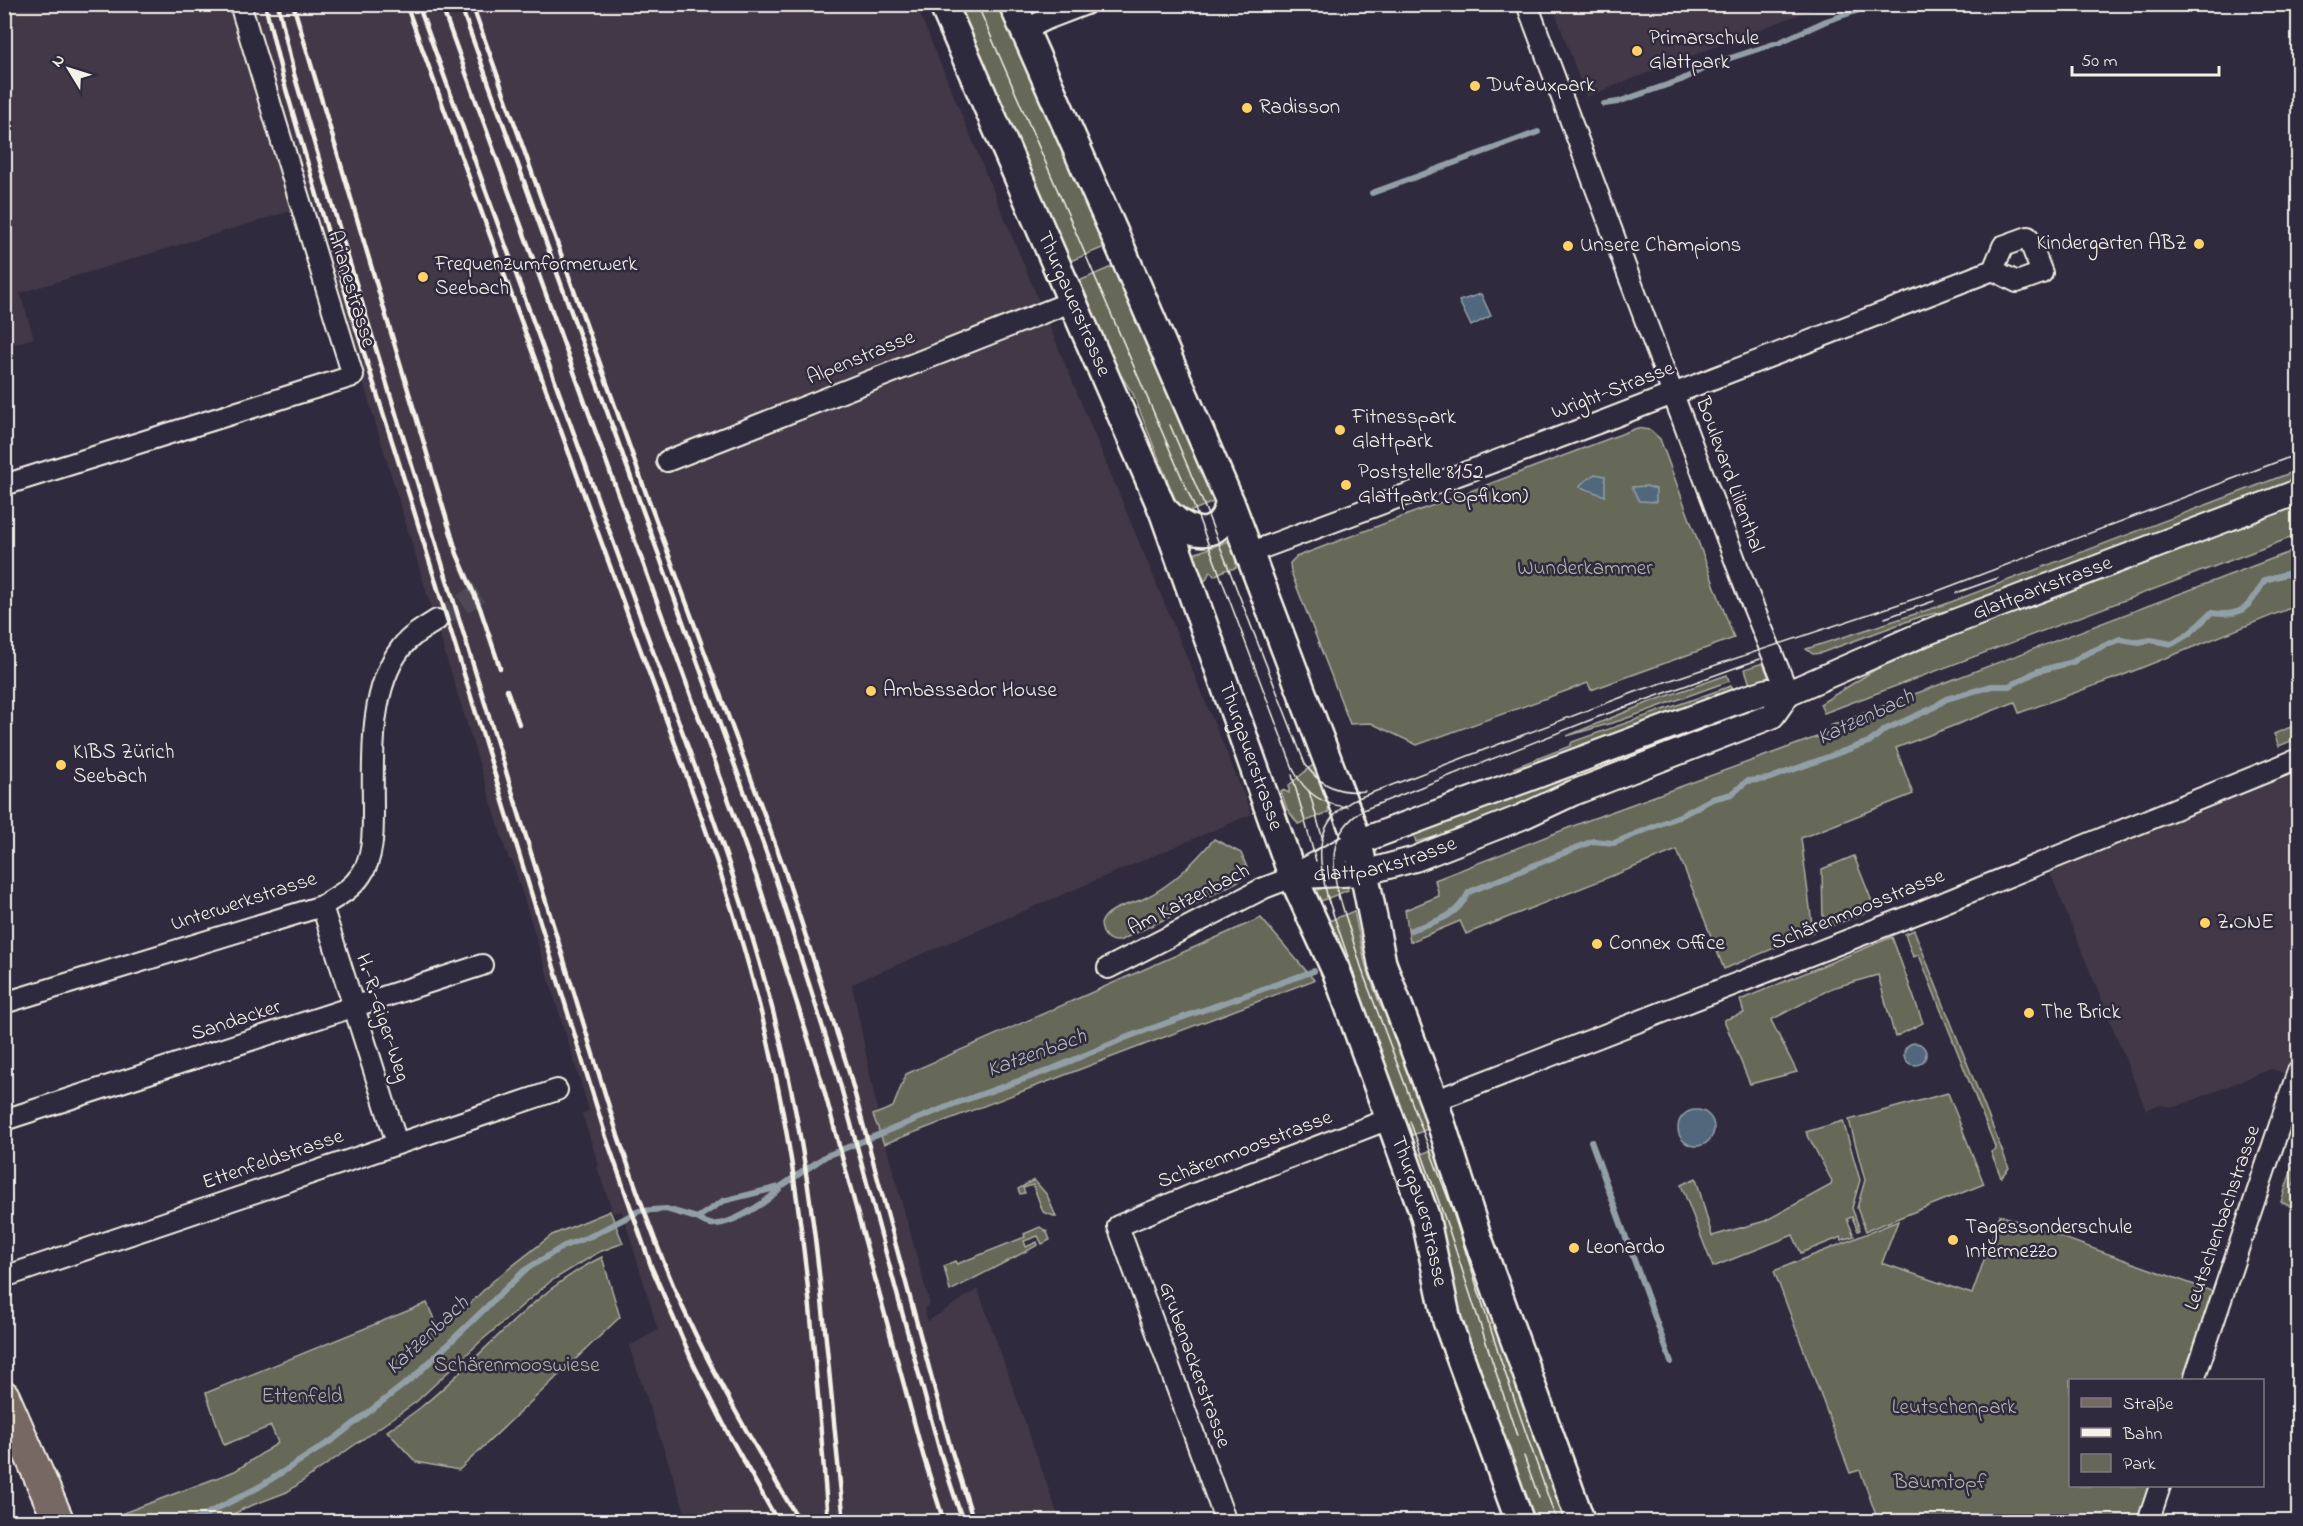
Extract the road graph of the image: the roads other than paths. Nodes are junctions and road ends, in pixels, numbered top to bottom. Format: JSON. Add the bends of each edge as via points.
{"nodes":[{"id":1,"x":240,"y":4,"type":"edge"},
{"id":2,"x":943,"y":4,"type":"edge"},
{"id":3,"x":1013,"y":4,"type":"edge"},
{"id":4,"x":1086,"y":4,"type":"edge"},
{"id":5,"x":1527,"y":4,"type":"edge"},
{"id":6,"x":1024,"y":30,"type":"junction"},
{"id":7,"x":1993,"y":270,"type":"dead end"},
{"id":8,"x":1073,"y":301,"type":"junction"},
{"id":9,"x":1674,"y":394,"type":"junction"},
{"id":10,"x":668,"y":461,"type":"dead end"},
{"id":11,"x":4,"y":485,"type":"edge"},
{"id":12,"x":2298,"y":492,"type":"edge"},
{"id":13,"x":1230,"y":502,"type":"junction"},
{"id":14,"x":1162,"y":508,"type":"junction"},
{"id":15,"x":1249,"y":554,"type":"junction"},
{"id":16,"x":437,"y":620,"type":"tunnel mouth"},
{"id":17,"x":1788,"y":693,"type":"junction"},
{"id":18,"x":2298,"y":759,"type":"edge"},
{"id":19,"x":1358,"y":842,"type":"junction"},
{"id":20,"x":1363,"y":873,"type":"junction"},
{"id":21,"x":1293,"y":876,"type":"junction"},
{"id":22,"x":322,"y":906,"type":"junction"},
{"id":23,"x":482,"y":965,"type":"dead end"},
{"id":24,"x":1108,"y":968,"type":"dead end"},
{"id":25,"x":4,"y":1003,"type":"edge"},
{"id":26,"x":354,"y":1008,"type":"junction"},
{"id":27,"x":2298,"y":1071,"type":"edge"},
{"id":28,"x":557,"y":1090,"type":"dead end"},
{"id":29,"x":1434,"y":1101,"type":"junction"},
{"id":30,"x":1389,"y":1119,"type":"junction"},
{"id":31,"x":4,"y":1120,"type":"edge"},
{"id":32,"x":397,"y":1143,"type":"junction"},
{"id":33,"x":1118,"y":1226,"type":"joint"},
{"id":34,"x":4,"y":1277,"type":"edge"},
{"id":35,"x":2194,"y":1379,"type":"edge"},
{"id":36,"x":4,"y":1396,"type":"edge"},
{"id":37,"x":2159,"y":1487,"type":"edge"},
{"id":38,"x":59,"y":1521,"type":"edge"},
{"id":39,"x":1226,"y":1521,"type":"edge"},
{"id":40,"x":1520,"y":1521,"type":"edge"},
{"id":41,"x":1581,"y":1521,"type":"edge"},
{"id":42,"x":2148,"y":1521,"type":"edge"}],
"edges":[{"from":1,"to":11,"type":"street","name":"Arianestrasse","via":[[353,376]]},
{"from":2,"to":8,"type":"main road","name":"Thurgauerstrasse"},
{"from":3,"to":6,"type":"main road"},
{"from":4,"to":6,"type":"street"},
{"from":5,"to":9,"type":"street","name":"Boulevard Lilienthal"},
{"from":6,"to":13,"type":"main road"},
{"from":7,"to":9,"type":"street","name":"Wright-Strasse"},
{"from":8,"to":10,"type":"street","name":"Alpenstrasse"},
{"from":8,"to":14,"type":"main road","name":"Thurgauerstrasse"},
{"from":9,"to":15,"type":"street","name":"Wright-Strasse"},
{"from":9,"to":17,"type":"street","name":"Boulevard Lilienthal"},
{"from":12,"to":17,"type":"street","name":"Glattparkstrasse","via":[[1925,633]]},
{"from":13,"to":14,"type":"main road","via":[[1219,525],[1196,533],[1182,527]]},
{"from":13,"to":15,"type":"main road"},
{"from":14,"to":21,"type":"main road","name":"Thurgauerstrasse"},
{"from":15,"to":19,"type":"main road"},
{"from":16,"to":22,"type":"street","name":"Unterwerkstrasse","via":[[402,647],[385,674],[375,739],[371,850],[362,874],[347,891]]},
{"from":17,"to":19,"type":"street","name":"Glattparkstrasse","via":[[1768,691],[1746,698]]},
{"from":17,"to":20,"type":"street","name":"Glattparkstrasse","via":[[1772,716],[1415,859]]},
{"from":18,"to":29,"type":"street","name":"Schärenmoosstrasse"},
{"from":19,"to":20,"type":"main road"},
{"from":19,"to":21,"type":"street","name":"Glattparkstrasse"},
{"from":20,"to":21,"type":"street","name":"Glattparkstrasse"},
{"from":20,"to":29,"type":"main road","via":[[1382,963]]},
{"from":21,"to":24,"type":"street","name":"Am Katzenbach"},
{"from":21,"to":30,"type":"main road","name":"Thurgauerstrasse","via":[[1337,973]]},
{"from":22,"to":25,"type":"street","name":"Unterwerkstrasse"},
{"from":22,"to":26,"type":"street","name":"H.-R.-Giger-Weg"},
{"from":23,"to":26,"type":"street","name":"Sandacker"},
{"from":26,"to":31,"type":"street","name":"Sandacker"},
{"from":26,"to":32,"type":"street","name":"H.-R.-Giger-Weg"},
{"from":27,"to":35,"type":"street","name":"Leutschenbachstrasse"},
{"from":28,"to":32,"type":"street","name":"Ettenfeldstrasse"},
{"from":29,"to":41,"type":"main road","via":[[1477,1236]]},
{"from":30,"to":33,"type":"street","name":"Schärenmoosstrasse"},
{"from":30,"to":40,"type":"main road","name":"Thurgauerstrasse","via":[[1425,1216],[1447,1321]]},
{"from":32,"to":34,"type":"street","name":"Ettenfeldstrasse"},
{"from":33,"to":39,"type":"street","name":"Grubenackerstrasse"},
{"from":36,"to":38,"type":"main road"},
{"from":37,"to":42,"type":"street"}]}
